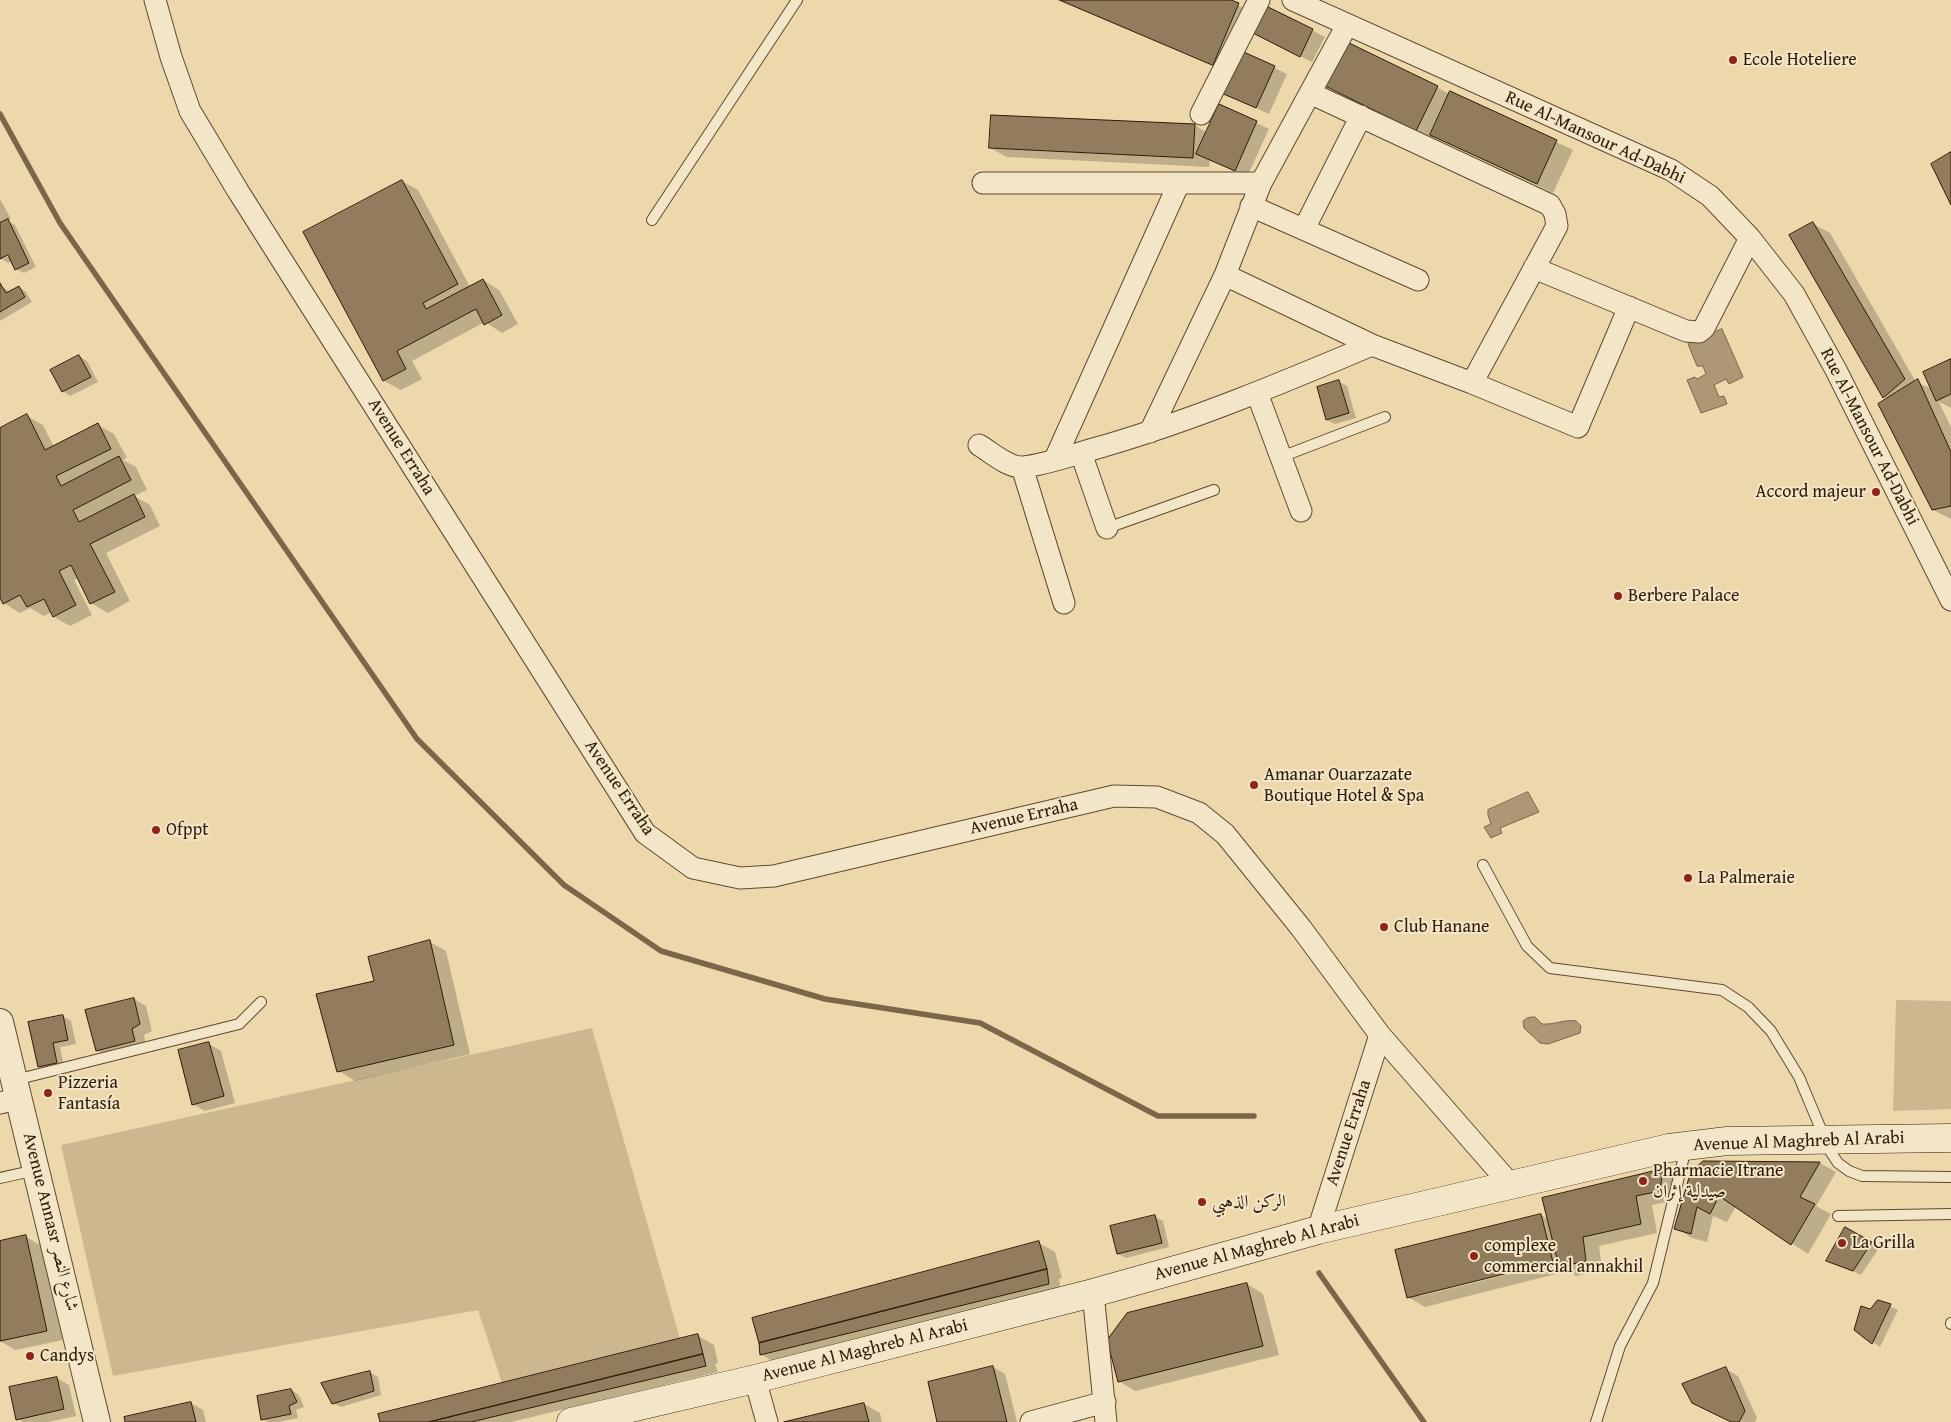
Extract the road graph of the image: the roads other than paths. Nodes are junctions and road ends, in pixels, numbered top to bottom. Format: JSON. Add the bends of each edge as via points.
{"nodes":[{"id":1,"x":155,"y":0,"type":"edge"},
{"id":2,"x":797,"y":0,"type":"edge"},
{"id":3,"x":1259,"y":0,"type":"edge"},
{"id":4,"x":1293,"y":0,"type":"edge"},
{"id":5,"x":1347,"y":25,"type":"junction"},
{"id":6,"x":1310,"y":92,"type":"junction"},
{"id":7,"x":1201,"y":114,"type":"dead end"},
{"id":8,"x":1361,"y":116,"type":"junction"},
{"id":9,"x":983,"y":183,"type":"dead end"},
{"id":10,"x":1179,"y":183,"type":"junction"},
{"id":11,"x":1261,"y":183,"type":"junction"},
{"id":12,"x":1251,"y":206,"type":"junction"},
{"id":13,"x":652,"y":220,"type":"dead end"},
{"id":14,"x":1304,"y":229,"type":"junction"},
{"id":15,"x":1750,"y":238,"type":"junction"},
{"id":16,"x":1534,"y":268,"type":"junction"},
{"id":17,"x":1225,"y":275,"type":"junction"},
{"id":18,"x":1418,"y":280,"type":"dead end"},
{"id":19,"x":1630,"y":307,"type":"junction"},
{"id":20,"x":1372,"y":345,"type":"junction"},
{"id":21,"x":1472,"y":383,"type":"junction"},
{"id":22,"x":1257,"y":393,"type":"junction"},
{"id":23,"x":1385,"y":417,"type":"dead end"},
{"id":24,"x":1150,"y":432,"type":"junction"},
{"id":25,"x":979,"y":444,"type":"dead end"},
{"id":26,"x":1081,"y":453,"type":"junction"},
{"id":27,"x":1281,"y":457,"type":"junction"},
{"id":28,"x":1056,"y":459,"type":"junction"},
{"id":29,"x":1022,"y":467,"type":"junction"},
{"id":30,"x":1214,"y":490,"type":"dead end"},
{"id":31,"x":1301,"y":511,"type":"dead end"},
{"id":32,"x":1107,"y":528,"type":"joint"},
{"id":33,"x":1951,"y":600,"type":"edge"},
{"id":34,"x":1064,"y":603,"type":"dead end"},
{"id":35,"x":1483,"y":865,"type":"dead end"},
{"id":36,"x":261,"y":1002,"type":"dead end"},
{"id":37,"x":0,"y":1022,"type":"edge"},
{"id":38,"x":1380,"y":1035,"type":"junction"},
{"id":39,"x":12,"y":1094,"type":"edge"},
{"id":40,"x":1826,"y":1138,"type":"junction"},
{"id":41,"x":1951,"y":1138,"type":"edge"},
{"id":42,"x":1687,"y":1145,"type":"junction"},
{"id":43,"x":37,"y":1169,"type":"junction"},
{"id":44,"x":1951,"y":1177,"type":"edge"},
{"id":45,"x":0,"y":1178,"type":"edge"},
{"id":46,"x":1510,"y":1184,"type":"junction"},
{"id":47,"x":1951,"y":1214,"type":"edge"},
{"id":48,"x":1838,"y":1216,"type":"dead end"},
{"id":49,"x":1318,"y":1230,"type":"junction"},
{"id":50,"x":1092,"y":1293,"type":"junction"},
{"id":51,"x":755,"y":1379,"type":"junction"},
{"id":52,"x":1105,"y":1412,"type":"edge"},
{"id":53,"x":619,"y":1416,"type":"edge"},
{"id":54,"x":97,"y":1422,"type":"edge"},
{"id":55,"x":572,"y":1422,"type":"edge"},
{"id":56,"x":767,"y":1422,"type":"edge"},
{"id":57,"x":1031,"y":1422,"type":"edge"},
{"id":58,"x":1596,"y":1422,"type":"edge"}],
"edges":[{"from":1,"to":38,"type":"street","name":"Avenue Erraha","via":[[190,111],[645,833],[692,868],[740,878],[774,876],[1114,796],[1157,797],[1199,813],[1225,834],[1301,928]]},
{"from":2,"to":13,"type":"lane"},
{"from":3,"to":7,"type":"street"},
{"from":4,"to":5,"type":"street","name":"Rue Al-Mansour Ad-Dabhi"},
{"from":5,"to":6,"type":"street"},
{"from":5,"to":15,"type":"street","name":"Rue Al-Mansour Ad-Dabhi","via":[[1671,170],[1710,196]]},
{"from":6,"to":8,"type":"street"},
{"from":6,"to":11,"type":"street"},
{"from":8,"to":14,"type":"street"},
{"from":8,"to":16,"type":"street","via":[[1550,205],[1557,226]]},
{"from":9,"to":10,"type":"street"},
{"from":10,"to":11,"type":"street"},
{"from":10,"to":28,"type":"street"},
{"from":11,"to":12,"type":"street"},
{"from":12,"to":14,"type":"street"},
{"from":12,"to":17,"type":"street"},
{"from":14,"to":18,"type":"street"},
{"from":15,"to":19,"type":"street","via":[[1699,332],[1686,331]]},
{"from":15,"to":33,"type":"street","name":"Rue Al-Mansour Ad-Dabhi","via":[[1794,294],[1841,379]]},
{"from":16,"to":19,"type":"street"},
{"from":16,"to":21,"type":"street"},
{"from":17,"to":20,"type":"street"},
{"from":17,"to":24,"type":"street"},
{"from":19,"to":21,"type":"street","via":[[1578,427]]},
{"from":20,"to":21,"type":"street"},
{"from":20,"to":22,"type":"street"},
{"from":22,"to":24,"type":"street"},
{"from":22,"to":27,"type":"street"},
{"from":23,"to":27,"type":"lane"},
{"from":24,"to":26,"type":"street"},
{"from":25,"to":29,"type":"street","via":[[1009,463]]},
{"from":26,"to":28,"type":"street"},
{"from":26,"to":32,"type":"street"},
{"from":27,"to":31,"type":"street"},
{"from":28,"to":29,"type":"street"},
{"from":29,"to":34,"type":"street"},
{"from":30,"to":32,"type":"lane"},
{"from":35,"to":40,"type":"lane","via":[[1527,946],[1550,968],[1722,990],[1748,1008],[1771,1031],[1794,1069]]},
{"from":36,"to":39,"type":"lane","via":[[239,1024]]},
{"from":37,"to":39,"type":"street","name":"Avenue Annasr شارع النصر"},
{"from":38,"to":46,"type":"street","name":"Avenue Erraha"},
{"from":38,"to":49,"type":"street","name":"Avenue Erraha"},
{"from":39,"to":43,"type":"street","name":"Avenue Annasr شارع النصر"},
{"from":40,"to":41,"type":"main road","name":"Avenue Al Maghreb Al Arabi"},
{"from":40,"to":42,"type":"main road","name":"Avenue Al Maghreb Al Arabi"},
{"from":40,"to":44,"type":"lane","via":[[1838,1163],[1862,1176]]},
{"from":42,"to":46,"type":"main road","name":"Avenue Al Maghreb Al Arabi"},
{"from":42,"to":58,"type":"lane","via":[[1653,1283],[1620,1346]]},
{"from":43,"to":45,"type":"lane"},
{"from":43,"to":54,"type":"street","name":"Avenue Annasr شارع النصر"},
{"from":46,"to":49,"type":"main road","name":"Avenue Al Maghreb Al Arabi"},
{"from":47,"to":48,"type":"lane"},
{"from":49,"to":50,"type":"main road","name":"Avenue Al Maghreb Al Arabi"},
{"from":50,"to":51,"type":"main road","name":"Avenue Al Maghreb Al Arabi"},
{"from":50,"to":52,"type":"street"},
{"from":51,"to":53,"type":"main road","name":"Avenue Al Maghreb Al Arabi"},
{"from":51,"to":56,"type":"street"},
{"from":52,"to":57,"type":"street"},
{"from":53,"to":55,"type":"main road","name":"Avenue Al Maghreb Al Arabi"}]}
